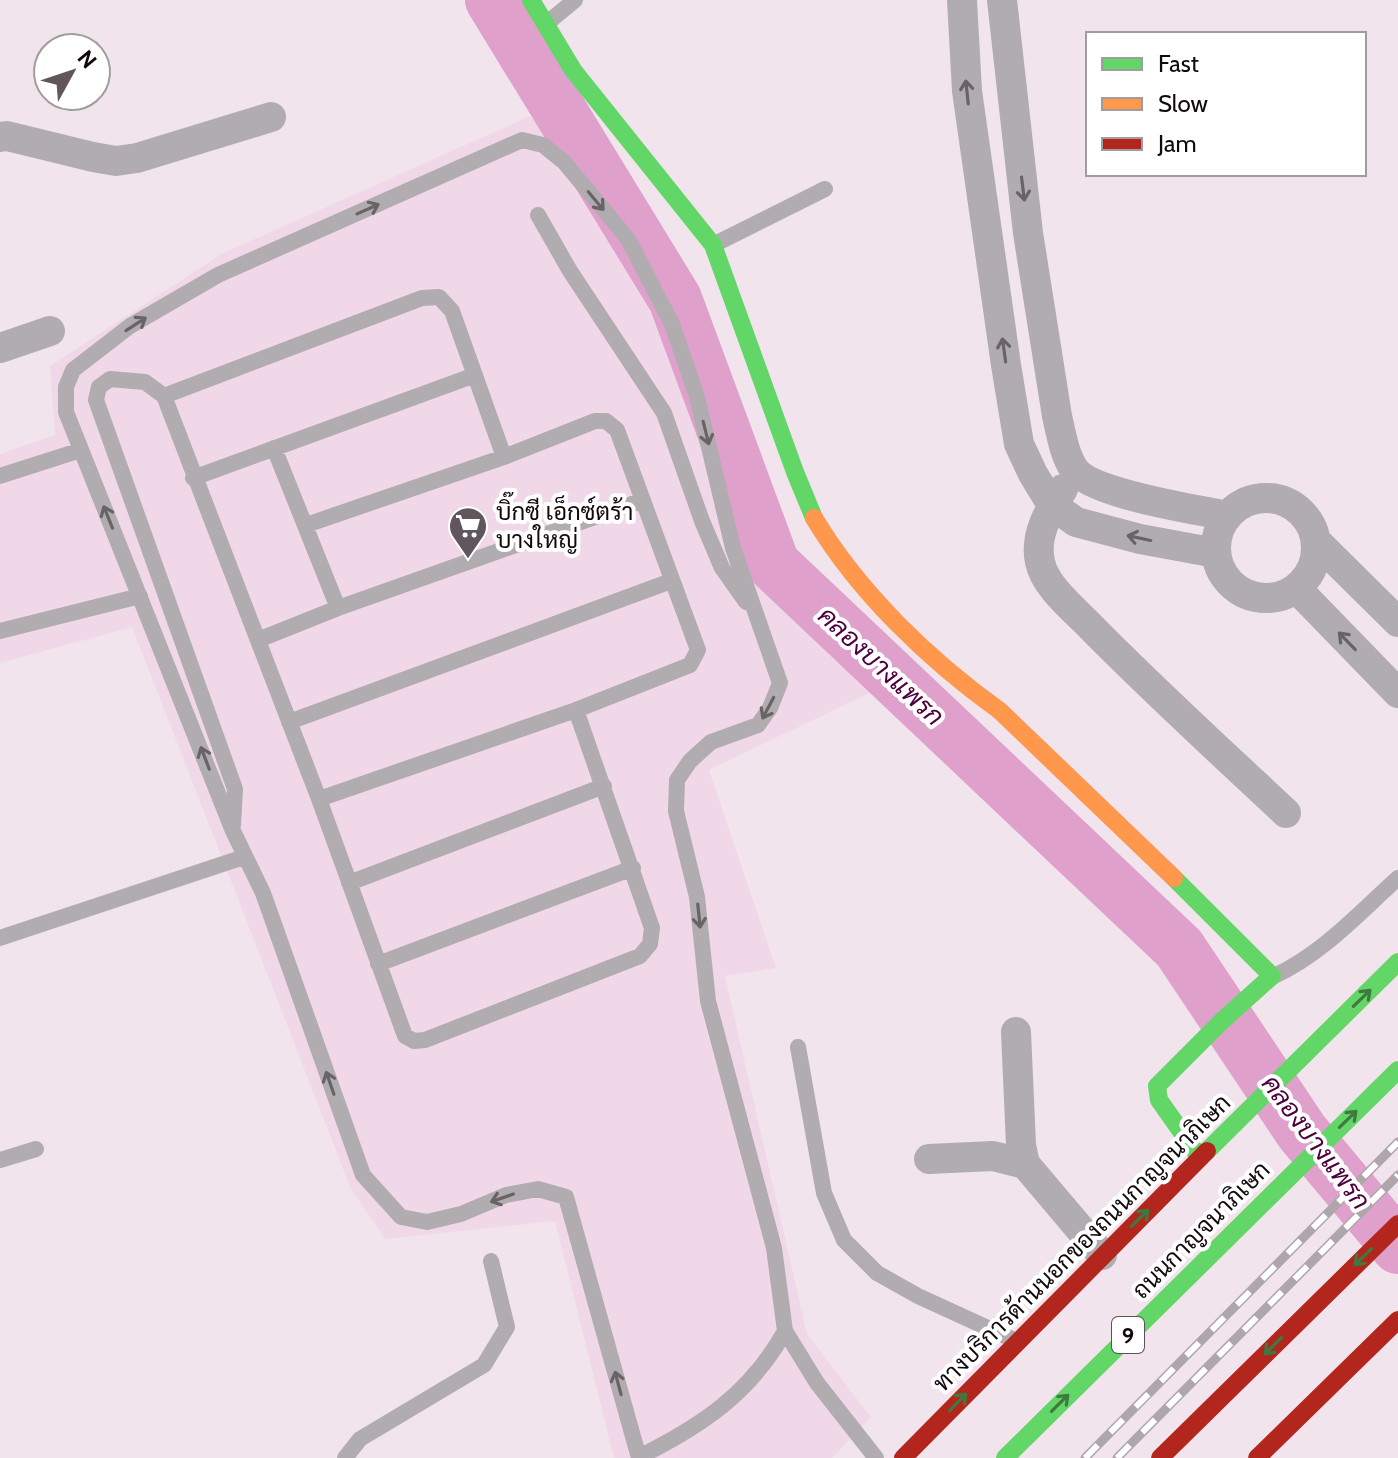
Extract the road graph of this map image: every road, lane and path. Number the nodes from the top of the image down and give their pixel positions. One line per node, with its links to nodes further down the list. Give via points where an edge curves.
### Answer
1 (531, 0): 5 (main road)
2 (575, 0): 5 (lane)
3 (962, 0): 22 (street, one-way to 3, via 1019,444 967,91)
4 (1002, 0): 18 (street, one-way to 18, via 1030,248 1057,416)
5 (546, 24): 10 (main road, via 597,103)
6 (271, 117): 7 (street, via 116,161)
7 (0, 137)
8 (825, 189): 10 (lane)
9 (538, 215): 31 (lane, via 664,413 722,568)
10 (713, 245): 49 (main road, via 810,510 834,551 889,614 1128,832)
11 (50, 331): 12 (street)
12 (0, 348)
13 (475, 375): 14 (lane, via 452,311 439,297 422,298); 15 (lane); 17 (lane)
14 (164, 396): 20 (lane); 41 (lane, via 145,382 110,379 99,387 96,400 235,789)
15 (274, 448): 20 (lane); 24 (lane)
16 (81, 450): 19 (lane); 29 (lane, one-way to 16); 31 (lane, one-way to 31, via 66,412 66,387 73,370 130,326 218,275 522,140 543,145 564,162 628,239 672,324 697,397 733,548)
17 (504, 457): 21 (lane, via 606,421 617,430); 24 (lane)
18 (1075, 470): 22 (street); 23 (street, via 1120,494)
19 (0, 476)
20 (193, 478): 34 (lane)
21 (643, 500): 27 (lane); 30 (lane)
22 (1052, 505): 26 (street, one-way to 22, via 1076,522); 40 (street, via 1038,539 1040,564 1056,590)
23 (1227, 516): 25 (street, via 1260,497 1287,501 1307,518); 26 (street)
24 (306, 525): 30 (lane)
25 (1317, 542): 28 (street, via 1313,568); 32 (street)
26 (1216, 553): 28 (street, via 1226,578 1246,595 1273,598)
27 (671, 581): 36 (lane, via 698,650 696,658 690,665); 37 (lane)
28 (1297, 589): 35 (street, one-way to 28)
29 (140, 596): 33 (lane); 41 (lane, one-way to 29)
30 (338, 608): 34 (lane)
31 (758, 619): 62 (lane, one-way to 62, via 780,683 770,708 758,725 711,742 690,761 677,780 676,811 697,897 708,1001 774,1248)
32 (1398, 622)
33 (0, 631)
34 (258, 640): 37 (lane)
35 (1398, 693)
36 (576, 710): 38 (lane); 39 (lane)
37 (289, 722): 39 (lane)
38 (604, 786): 43 (lane); 45 (lane)
39 (319, 799): 45 (lane)
40 (1286, 813)
41 (233, 831): 42 (lane)
42 (244, 857): 46 (lane); 65 (lane, one-way to 42, via 566,1197 538,1189 427,1222 401,1217 363,1175 263,893)
43 (633, 868): 48 (lane); 48 (lane, via 652,928 650,944 640,956 425,1040 405,1036)
44 (1398, 878): 49 (lane, via 1316,952)
45 (349, 883): 48 (lane)
46 (0, 938)
47 (1398, 962): 54 (main road, ทางบริการด้านนอกของถนนกาญจนาภิเษก, one-way to 47)
48 (378, 964)
49 (1266, 982): 54 (main road, via 1157,1086 1159,1100)
50 (1016, 1032): 57 (street)
51 (798, 1047): 63 (lane, via 824,1193 844,1240 877,1273)
52 (1398, 1070): 68 (main road, ถนนกาญจนาภิเษก / 9, one-way to 52)
53 (36, 1149): 56 (lane)
54 (1200, 1158): 59 (main road, ทางบริการด้านนอกของถนนกาญจนาภิเษก, one-way to 54)
55 (929, 1159): 57 (street, via 993,1156)
56 (0, 1160)
57 (1025, 1164): 59 (street)
58 (1398, 1224): 69 (main road, one-way to 69)
59 (1102, 1255): 63 (main road, ทางบริการด้านนอกของถนนกาญจนาภิเษก)
60 (491, 1261): 64 (lane, via 507,1327 484,1365 360,1439)
61 (1398, 1320): 70 (main road)
62 (785, 1331): 65 (lane, via 770,1359 727,1404); 66 (lane, via 817,1383)
63 (1018, 1341): 67 (main road, ทางบริการด้านนอกของถนนกาญจนาภิเษก, one-way to 63)
64 (345, 1458)
65 (639, 1458)
66 (876, 1458)
67 (903, 1458)
68 (1005, 1458)
69 (1160, 1458)
70 (1257, 1458)

